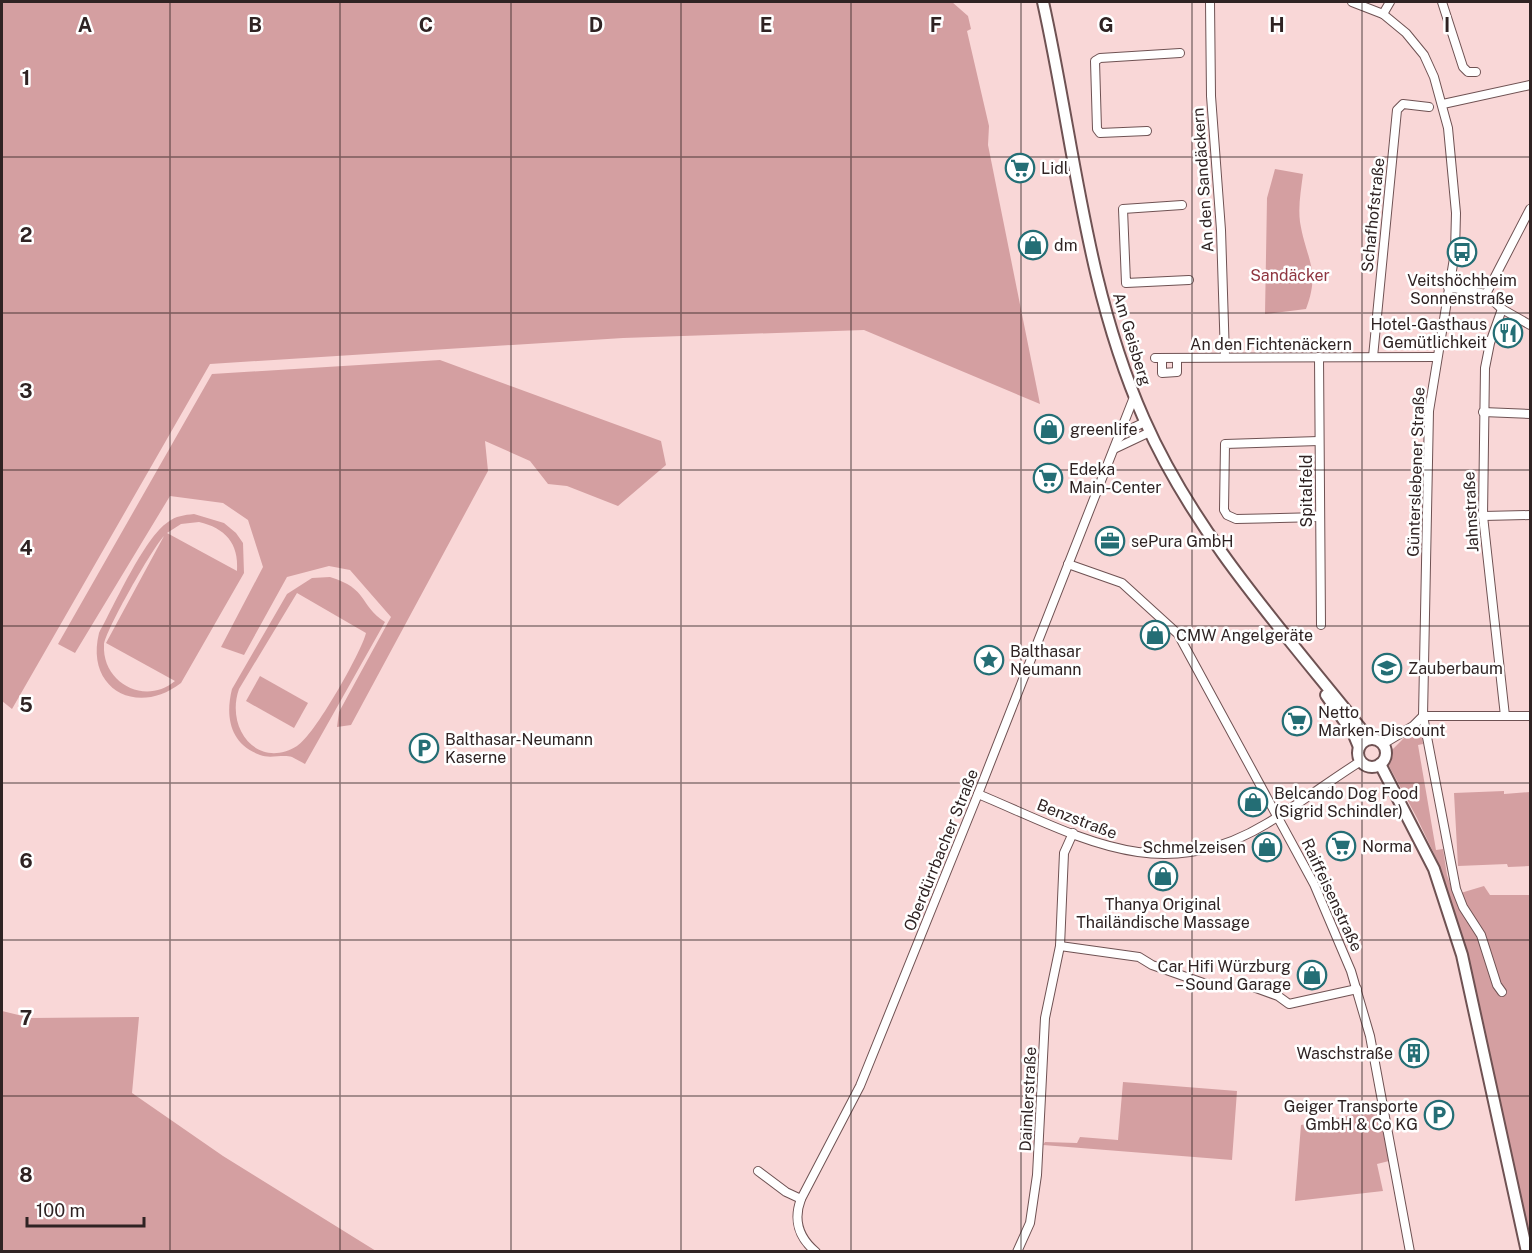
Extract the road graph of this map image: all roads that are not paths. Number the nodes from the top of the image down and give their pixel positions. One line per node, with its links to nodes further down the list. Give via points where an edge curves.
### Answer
1 (1042, 2): 25 (street, Am Geisberg, via 1082,215 1105,307)
2 (1210, 2): 20 (street, An den Sandäckern)
3 (1352, 2): 6 (street, Günterslebener Straße)
4 (1389, 2): 6 (street)
5 (1442, 2): 8 (street, via 1463,67)
6 (1383, 14): 10 (street, Günterslebener Straße, via 1424,55)
7 (1180, 53): 12 (street, via 1095,61 1097,129 1100,133)
8 (1476, 72)
9 (1530, 85): 10 (street)
10 (1443, 104): 16 (street, Günterslebener Straße, via 1456,213 1455,252)
11 (1429, 106): 22 (street, Schafhofstraße, via 1403,104 1397,110)
12 (1147, 131)
13 (1182, 205): 15 (street, via 1123,209 1126,282)
14 (1530, 209): 17 (street)
15 (1189, 280)
16 (1448, 287): 17 (street); 23 (street, Günterslebener Straße)
17 (1486, 294): 18 (street)
18 (1502, 309): 19 (street); 26 (street, Jahnstraße, via 1490,343)
19 (1530, 325)
20 (1225, 357): 21 (street, An den Fichtenäckern); 24 (street, An den Fichtenäckern)
21 (1319, 357): 22 (street, An den Fichtenäckern); 30 (street, Spitalfeld)
22 (1373, 357): 23 (street, An den Fichtenäckern)
23 (1436, 357): 38 (street, Günterslebener Straße, via 1429,411)
24 (1177, 358): 24 (street, An den Fichtenäckern, via 1158,358 1162,373 1177,372)
25 (1134, 397): 28 (street, Am Geisberg); 29 (street, Oberdürrbacher Straße)
26 (1482, 412): 27 (street); 33 (street, Jahnstraße)
27 (1530, 414)
28 (1147, 427): 29 (street, via 1126,431); 31 (street); 37 (street, Am Geisberg, via 1230,562)
29 (1118, 439): 31 (street, Oberdürrbacher Straße)
30 (1320, 441): 34 (street, Spitalfeld); 34 (street, via 1225,444 1224,510 1236,519)
31 (1114, 449): 35 (street, Oberdürrbacher Straße)
32 (1530, 515): 33 (street)
33 (1482, 516): 39 (street, Jahnstraße)
34 (1320, 517): 36 (street, Spitalfeld)
35 (1068, 564): 45 (street, Oberdürrbacher Straße); 46 (street, Raiffeisenstraße, via 1122,583 1178,634)
36 (1320, 625)
37 (1292, 645): 41 (street, Am Geisberg, via 1362,730); 42 (street, Am Geisberg)
38 (1423, 716): 39 (street); 41 (street, via 1413,726); 52 (street, Günterslebener Straße, via 1456,889 1462,907 1481,935)
39 (1504, 716): 40 (street)
40 (1530, 716)
41 (1378, 742): 42 (street, via 1364,742); 44 (street, via 1386,754)
42 (1359, 747): 43 (street)
43 (1360, 761): 44 (street, via 1371,767); 46 (street, Benzstraße)
44 (1380, 764): 58 (street, via 1419,836 1462,955)
45 (978, 794): 47 (street, Benzstraße); 54 (street, Oberdürrbacher Straße, via 860,1086)
46 (1279, 814): 47 (street, Benzstraße, via 1216,847 1171,855 1123,851); 51 (street, Raiffeisenstraße, via 1335,929)
47 (1072, 833): 48 (street, Daimlerstraße, via 1064,853)
48 (1060, 946): 50 (street, via 1139,957); 56 (street, Daimlerstraße, via 1045,1018 1030,1223)
49 (1245, 984): 51 (street, via 1289,1004)
50 (1212, 986)
51 (1357, 989): 57 (street, Raiffeisenstraße, via 1370,1036)
52 (1502, 992)
53 (758, 1171): 54 (street)
54 (801, 1199): 55 (street, Oberdürrbacher Straße, via 796,1218 801,1234)
55 (816, 1251)
56 (1017, 1251)
57 (1410, 1251)
58 (1527, 1251)

